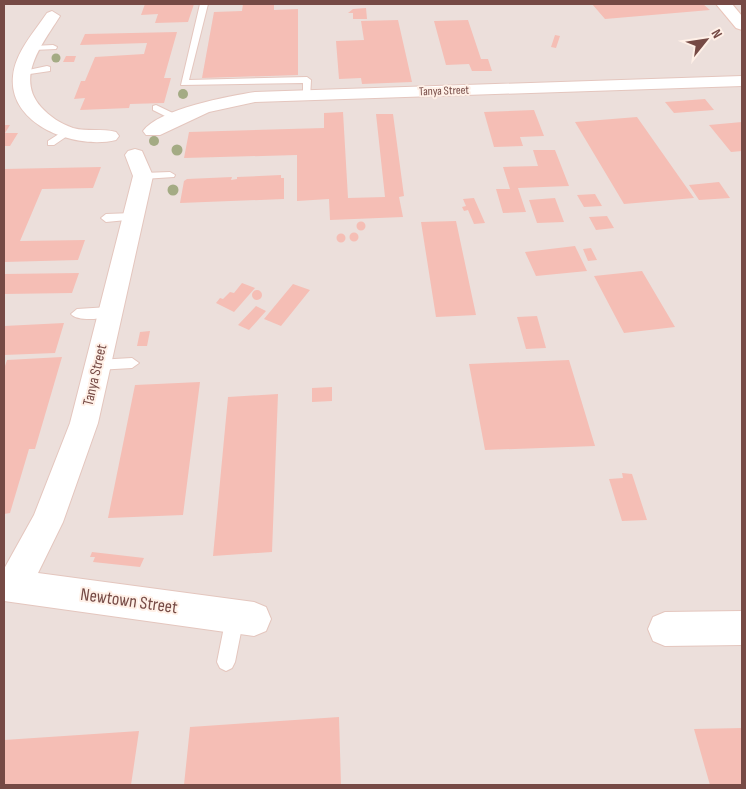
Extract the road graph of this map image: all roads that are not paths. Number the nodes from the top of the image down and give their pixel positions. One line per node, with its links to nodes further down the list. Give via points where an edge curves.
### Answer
1 (204, 4): 10 (lane, via 184,83 307,80)
2 (724, 4): 4 (street)
3 (52, 16): 6 (street)
4 (742, 25)
5 (53, 47): 6 (lane)
6 (33, 48): 8 (street)
7 (47, 69): 8 (lane)
8 (23, 72): 14 (street, via 21,85 29,107 46,122)
9 (742, 81): 10 (street, Tanya Street)
10 (307, 96): 12 (street, Tanya Street, via 255,97 214,103)
11 (156, 108): 12 (lane)
12 (176, 118): 13 (street, Tanya Street)
13 (153, 131): 16 (street); 16 (street, via 157,134 156,144 144,153)
14 (68, 132): 15 (lane); 16 (street)
15 (51, 143)
16 (124, 148): 17 (lane); 18 (street, Tanya Street)
17 (170, 175)
18 (133, 217): 19 (lane); 20 (street, Tanya Street)
19 (106, 218)
20 (109, 312): 21 (lane); 23 (street, Tanya Street)
21 (77, 314)
22 (132, 364): 23 (lane)
23 (97, 365): 24 (street, Tanya Street, via 80,432 47,522)
24 (9, 585): 25 (street, Newtown Street)
25 (245, 618): 28 (lane)
26 (742, 628): 27 (street)
27 (665, 629)
28 (226, 662)

